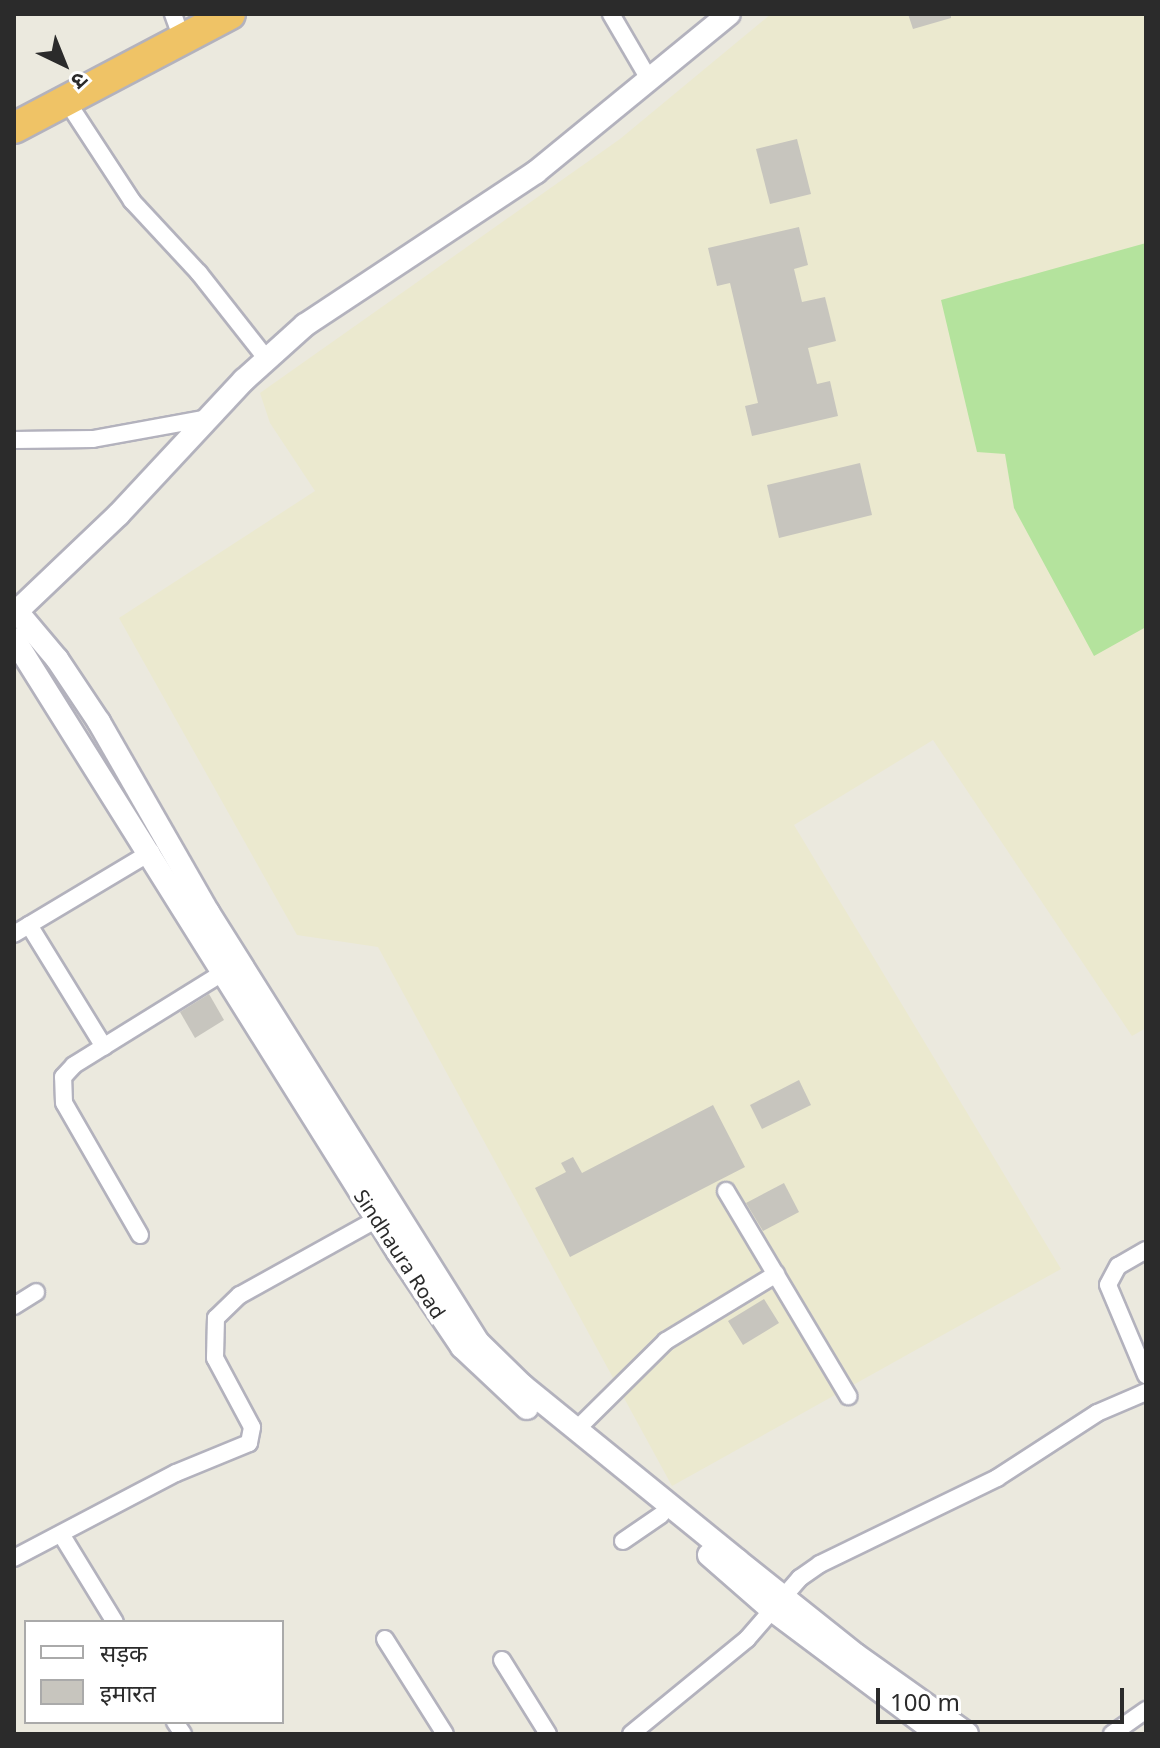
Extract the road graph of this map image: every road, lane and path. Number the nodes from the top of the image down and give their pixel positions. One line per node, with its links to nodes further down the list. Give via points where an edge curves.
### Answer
1 (230, 14): 6 (highway)
2 (611, 14): 5 (street)
3 (729, 14): 5 (street)
4 (183, 18): 7 (highway)
5 (649, 79): 9 (street, via 536,172 339,302)
6 (66, 100): 8 (highway); 9 (street, via 132,201)
7 (14, 109)
8 (14, 128)
9 (266, 358): 10 (street)
10 (211, 418): 11 (street, via 93,439); 12 (street)
11 (14, 440)
12 (16, 611): 28 (street, via 99,722 216,925 478,1342)
13 (14, 639): 14 (street, Sindhaura Road)
14 (151, 852): 15 (street); 16 (street, Sindhaura Road)
15 (21, 930): 17 (street)
16 (224, 972): 17 (street); 19 (street, Sindhaura Road)
17 (104, 1047): 20 (street, via 74,1065 60,1090)
18 (726, 1191): 22 (street)
19 (377, 1219): 29 (street, Sindhaura Road, via 462,1347 494,1381); 30 (street, via 240,1295 216,1318 215,1358 252,1427 249,1443 176,1473)
20 (140, 1235)
21 (1146, 1250): 25 (street, via 1118,1266 1108,1285)
22 (776, 1274): 27 (street); 28 (street, via 648,1355)
23 (36, 1292): 24 (street)
24 (14, 1306)
25 (1146, 1375)
26 (1146, 1392): 33 (street, via 1097,1413 997,1478 820,1564)
27 (848, 1396)
28 (577, 1429): 33 (street)
29 (661, 1515): 31 (street); 33 (street, Sindhaura Road)
30 (61, 1534): 32 (street); 34 (street)
31 (623, 1541)
32 (14, 1558)
33 (778, 1603): 40 (street, via 747,1639); 41 (street, Sindhaura Road); 42 (street)
34 (114, 1620)
35 (385, 1639): 38 (street)
36 (502, 1660): 39 (street)
37 (1146, 1710): 43 (street)
38 (445, 1734)
39 (548, 1734)
40 (631, 1734)
41 (938, 1734)
42 (967, 1734)
43 (1112, 1734)

